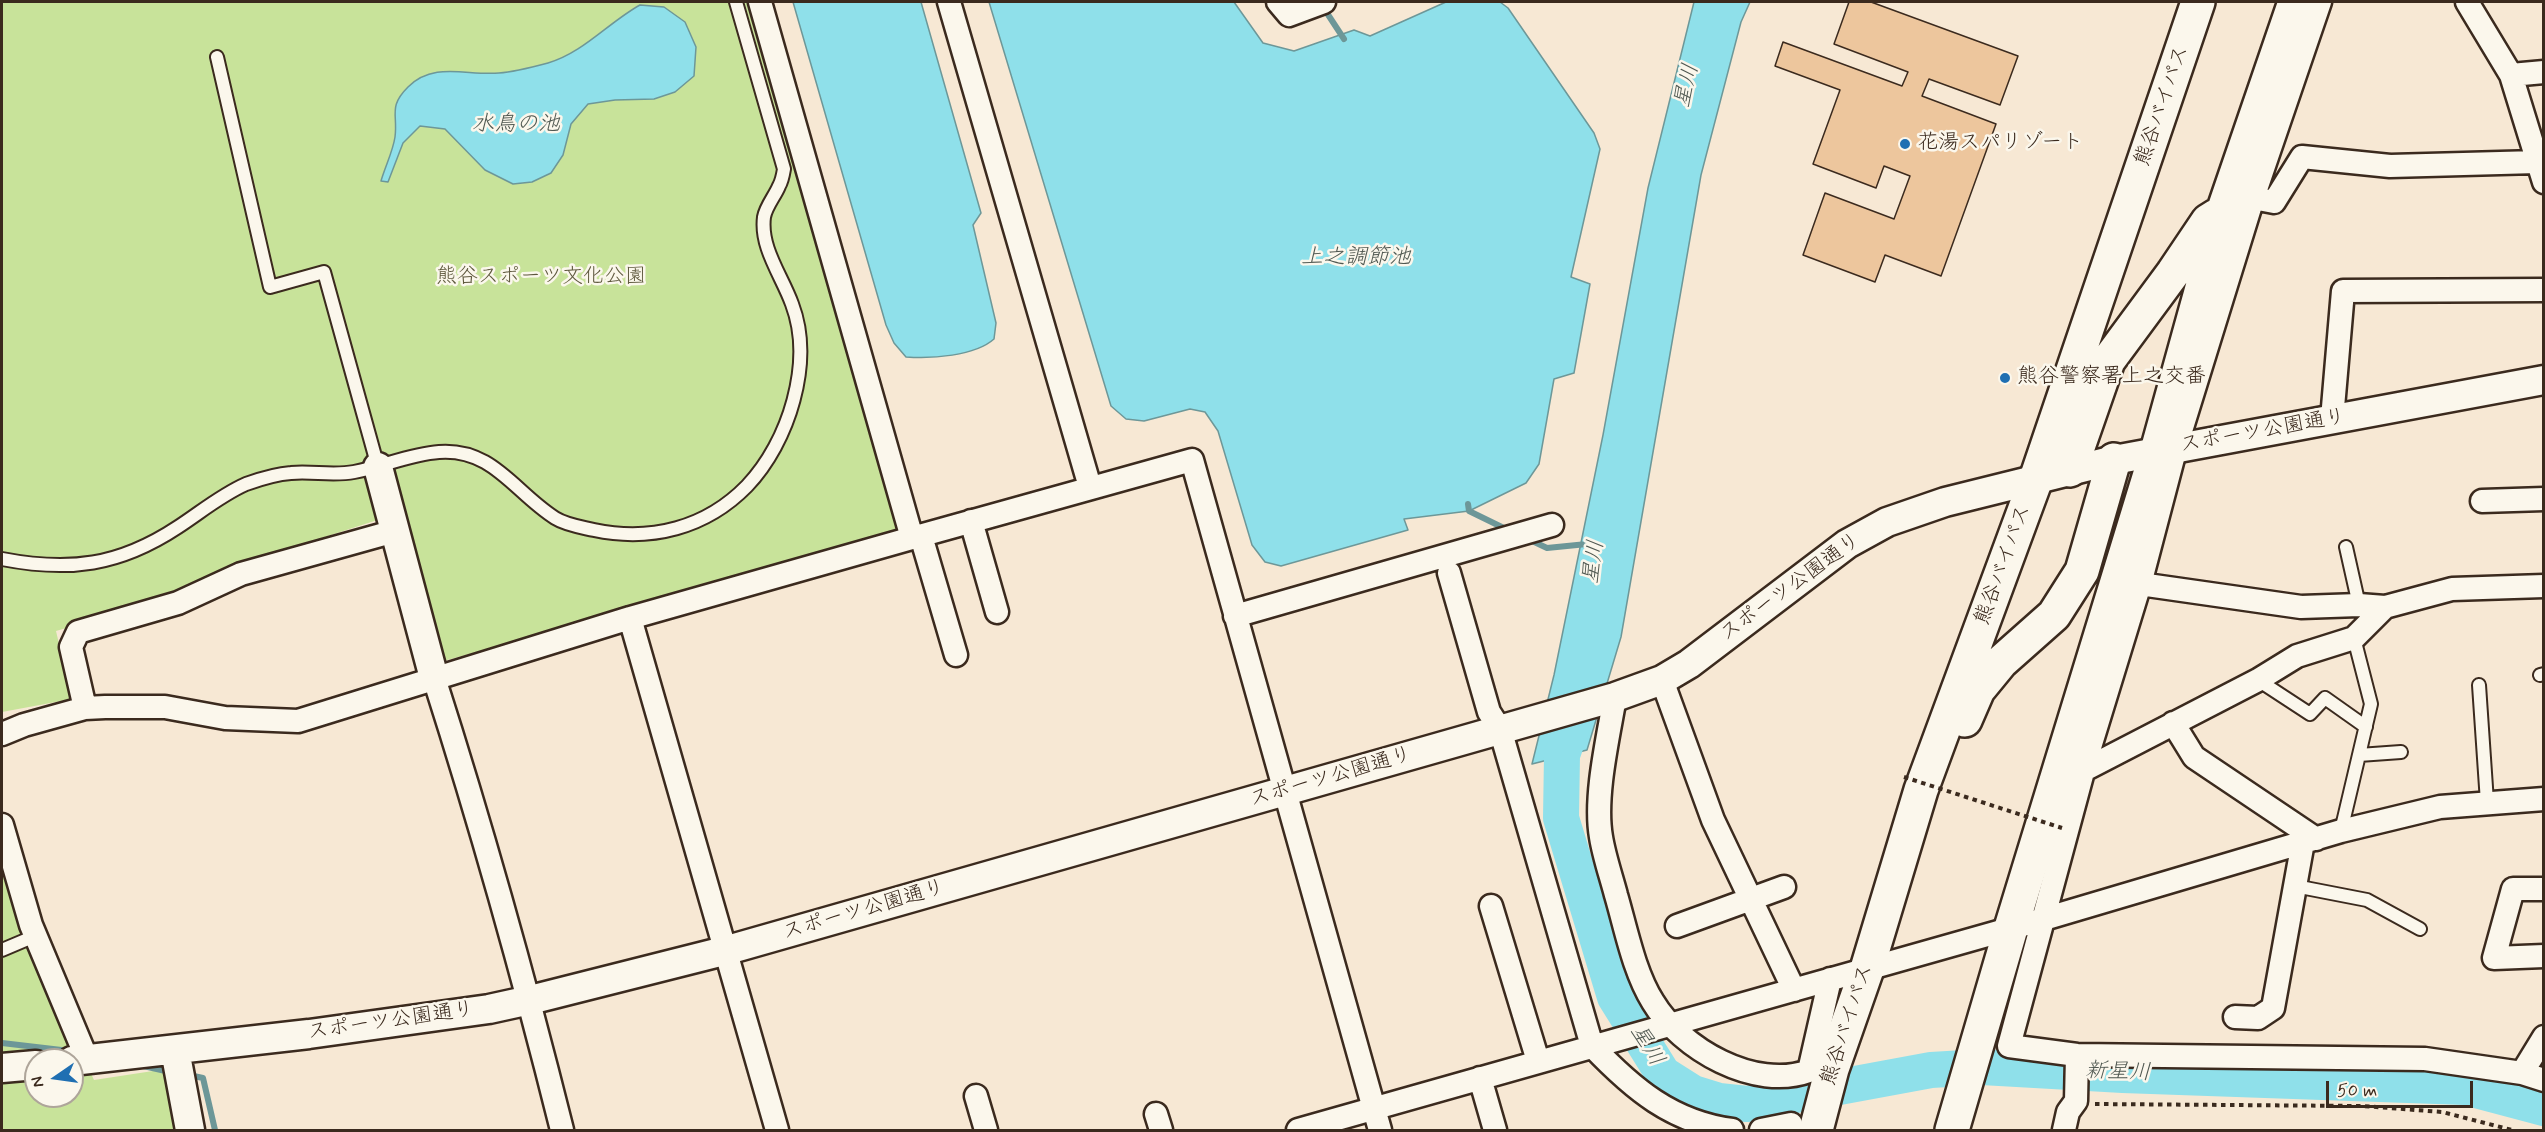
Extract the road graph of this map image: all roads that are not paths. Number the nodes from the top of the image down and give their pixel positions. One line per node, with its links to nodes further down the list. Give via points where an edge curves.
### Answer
1 (736, 2): 21 (lane, via 784,170 764,216 767,251 800,330 801,368 794,397 767,462 721,509 696,523 665,532 633,535 559,521 533,503 493,465 473,456 438,452)
2 (760, 2): 30 (street)
3 (949, 2): 24 (street)
4 (1278, 2): 5 (street, via 1289,15)
5 (1324, 2)
6 (2198, 2): 23 (highway, 熊谷バイパス)
7 (2295, 2): 15 (highway)
8 (2320, 2): 14 (street)
9 (2467, 2): 12 (street)
10 (218, 57): 21 (lane, via 270,287 324,272)
11 (2544, 72): 12 (street)
12 (2511, 75): 13 (street)
13 (2540, 172): 14 (street, via 2390,166 2302,157 2274,202)
14 (2253, 198): 19 (street)
15 (2223, 212): 19 (highway); 22 (highway, via 2208,221 2108,361)
16 (2544, 290): 18 (street, via 2343,291)
17 (2544, 380): 18 (street, スポーツ公園通り)
18 (2332, 420): 19 (street, スポーツ公園通り)
19 (2166, 449): 20 (street, スポーツ公園通り); 34 (street); 70 (highway)
20 (2114, 460): 22 (street, スポーツ公園通り); 59 (highway, via 2082,571 2054,615 2001,662 1978,690 1935,797)
21 (378, 467): 29 (street); 32 (lane, via 351,473 292,472 249,483 215,500 174,530 105,561 48,566)
22 (2070, 470): 23 (street, スポーツ公園通り)
23 (2036, 479): 44 (street, スポーツ公園通り, via 1945,502 1887,522 1847,544 1689,664); 59 (highway, 熊谷バイパス)
24 (1090, 487): 27 (street); 39 (street, via 1192,460)
25 (2544, 499): 26 (street)
26 (2482, 501)
27 (971, 521): 30 (street); 38 (street)
28 (1552, 525): 39 (street)
29 (395, 531): 43 (street); 48 (street, via 241,574 178,603 78,632 71,647)
30 (916, 537): 40 (street); 42 (street)
31 (2346, 547): 36 (lane)
32 (2, 559)
33 (1449, 573): 50 (street, via 1489,712)
34 (2140, 584): 36 (street, via 2301,607); 55 (street)
35 (2544, 586): 37 (street, via 2452,589)
36 (2359, 605): 37 (street)
37 (2385, 607): 41 (street)
38 (997, 612)
39 (1236, 616): 56 (street)
40 (630, 618): 43 (street); 74 (street)
41 (2354, 638): 45 (street, via 2297,656); 51 (lane, via 2371,704)
42 (956, 655)
43 (434, 678): 48 (street, via 298,721 225,718 165,707); 79 (street)
44 (1662, 680): 47 (street, スポーツ公園通り); 66 (street, via 1713,820)
45 (2258, 680): 49 (street); 51 (lane, via 2310,714 2325,698)
46 (2479, 685): 58 (lane)
47 (1615, 697): 50 (street, スポーツ公園通り); 81 (street, via 1599,806 1601,837 1633,956 1653,1003)
48 (85, 708): 52 (street)
49 (2173, 723): 55 (street); 62 (street, via 2194,757)
50 (1507, 727): 56 (street, スポーツ公園通り); 83 (street)
51 (2366, 727): 54 (lane)
52 (2, 734)
53 (2401, 752): 54 (lane)
54 (2359, 755): 61 (lane)
55 (2084, 770): 68 (street)
56 (1286, 791): 74 (street, スポーツ公園通り); 94 (street)
57 (2544, 799): 58 (street)
58 (2487, 802): 61 (street, via 2440,807)
59 (1915, 811): 76 (highway, 熊谷バイパス)
60 (2, 825): 72 (street)
61 (2341, 831): 62 (street)
62 (2309, 841): 63 (street); 68 (street)
63 (2295, 886): 71 (lane, via 2367,900); 80 (street, via 2273,1008 2258,1018)
64 (1784, 887): 66 (street)
65 (2544, 889): 75 (street, via 2513,889 2494,958)
66 (1751, 899): 69 (street); 78 (street)
67 (1491, 906): 88 (street)
68 (2044, 919): 70 (street); 86 (street, via 2009,1046)
69 (1677, 926)
70 (2011, 928): 76 (street); 95 (highway)
71 (2420, 929)
72 (35, 936): 73 (lane); 84 (street)
73 (2, 951)
74 (724, 951): 79 (street, スポーツ公園通り); 100 (street)
75 (2544, 956)
76 (1867, 969): 77 (street); 96 (highway, 熊谷バイパス)
77 (1830, 979): 78 (street); 81 (street, via 1809,1071 1792,1077 1753,1074 1718,1061)
78 (1794, 990): 81 (street)
79 (530, 1000): 85 (street, スポーツ公園通り, via 439,1016); 99 (street)
80 (2235, 1017)
81 (1673, 1025): 83 (street)
82 (2544, 1037): 91 (street)
83 (1592, 1046): 88 (street); 104 (street, via 1625,1080 1680,1116 1706,1127)
84 (75, 1048)
85 (175, 1050): 87 (street, スポーツ公園通り); 98 (street)
86 (2076, 1055): 91 (street, via 2425,1059); 106 (street, via 2083,1102 2068,1112)
87 (84, 1059)
88 (1538, 1061): 92 (street)
89 (24, 1066): 90 (street)
90 (2, 1068)
91 (2533, 1076)
92 (1480, 1078): 94 (street); 103 (street)
93 (976, 1096): 101 (street)
94 (1373, 1109): 97 (street); 102 (street)
95 (1956, 1117)
96 (1808, 1126): 105 (street)
97 (1306, 1129)
98 (190, 1131)
99 (562, 1131)
100 (777, 1131)
101 (986, 1131)
102 (1380, 1131)
103 (1495, 1131)
104 (1732, 1131)
105 (1761, 1131)
106 (2064, 1131)

